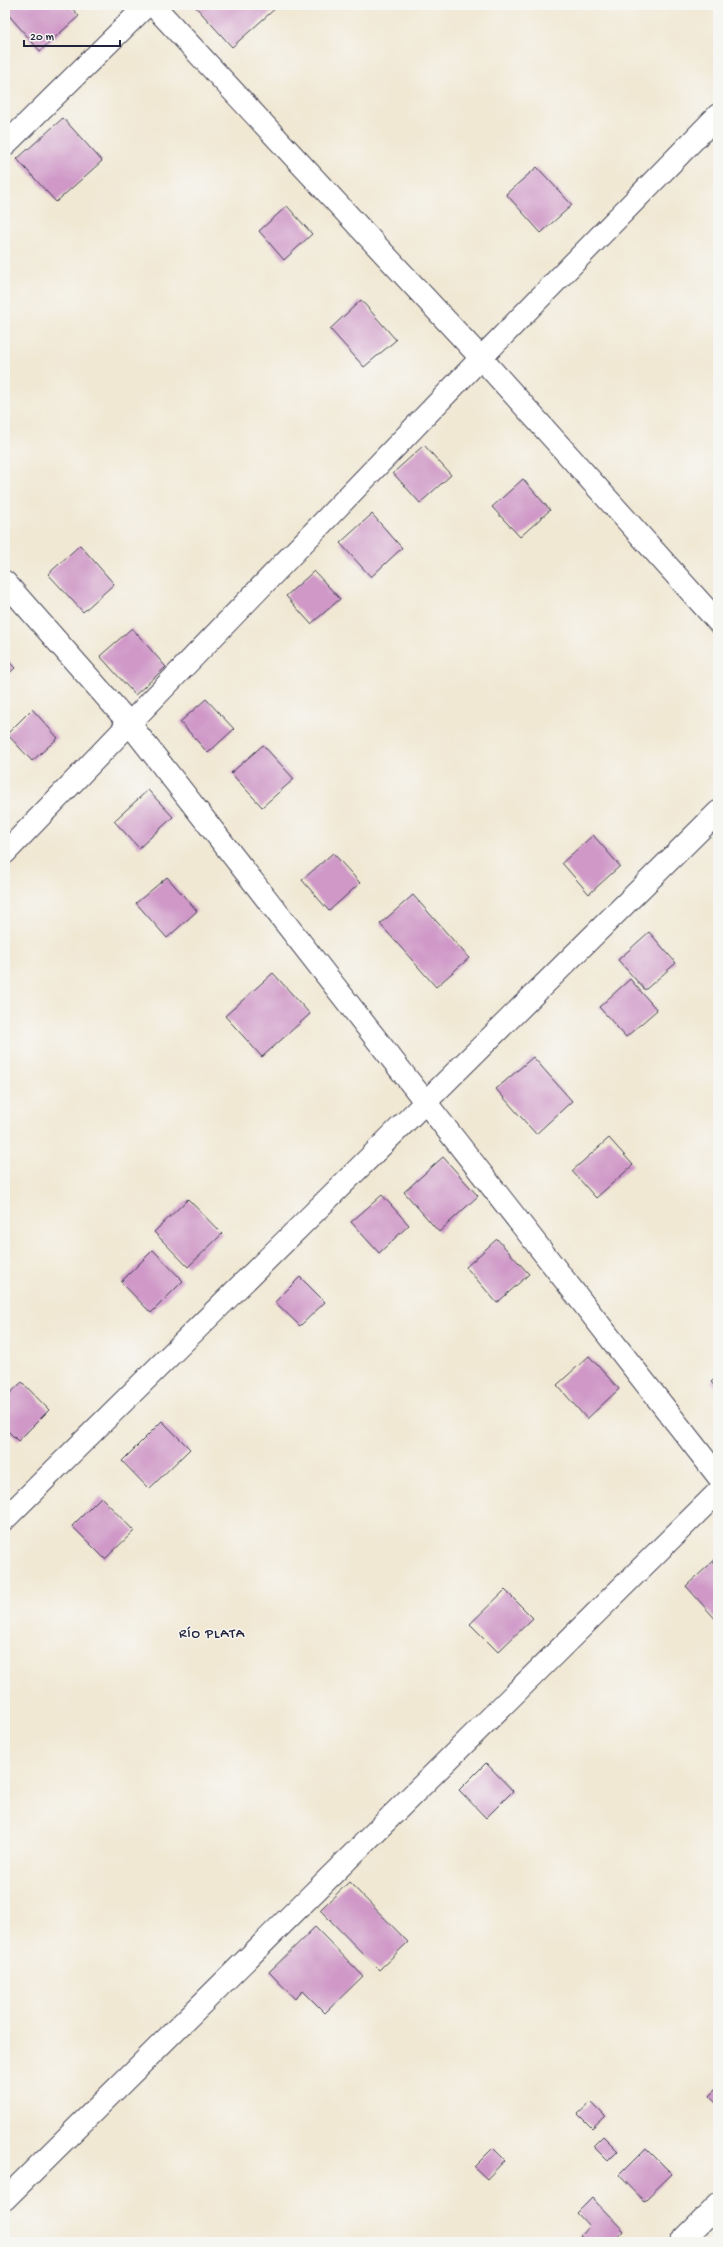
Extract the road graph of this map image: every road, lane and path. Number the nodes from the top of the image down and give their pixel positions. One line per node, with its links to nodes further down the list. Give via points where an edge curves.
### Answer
1 (147, 5): 4 (street)
2 (153, 5): 5 (street)
3 (718, 116): 5 (street)
4 (5, 146)
5 (481, 358): 7 (street); 8 (street)
6 (5, 582): 8 (street)
7 (718, 622)
8 (129, 723): 10 (street); 11 (street)
9 (718, 812): 11 (street)
10 (5, 853)
11 (425, 1102): 12 (street); 14 (street)
12 (718, 1476)
13 (718, 1492): 15 (street)
14 (5, 1519)
15 (5, 2199)
16 (718, 2205): 17 (street)
17 (681, 2242)

